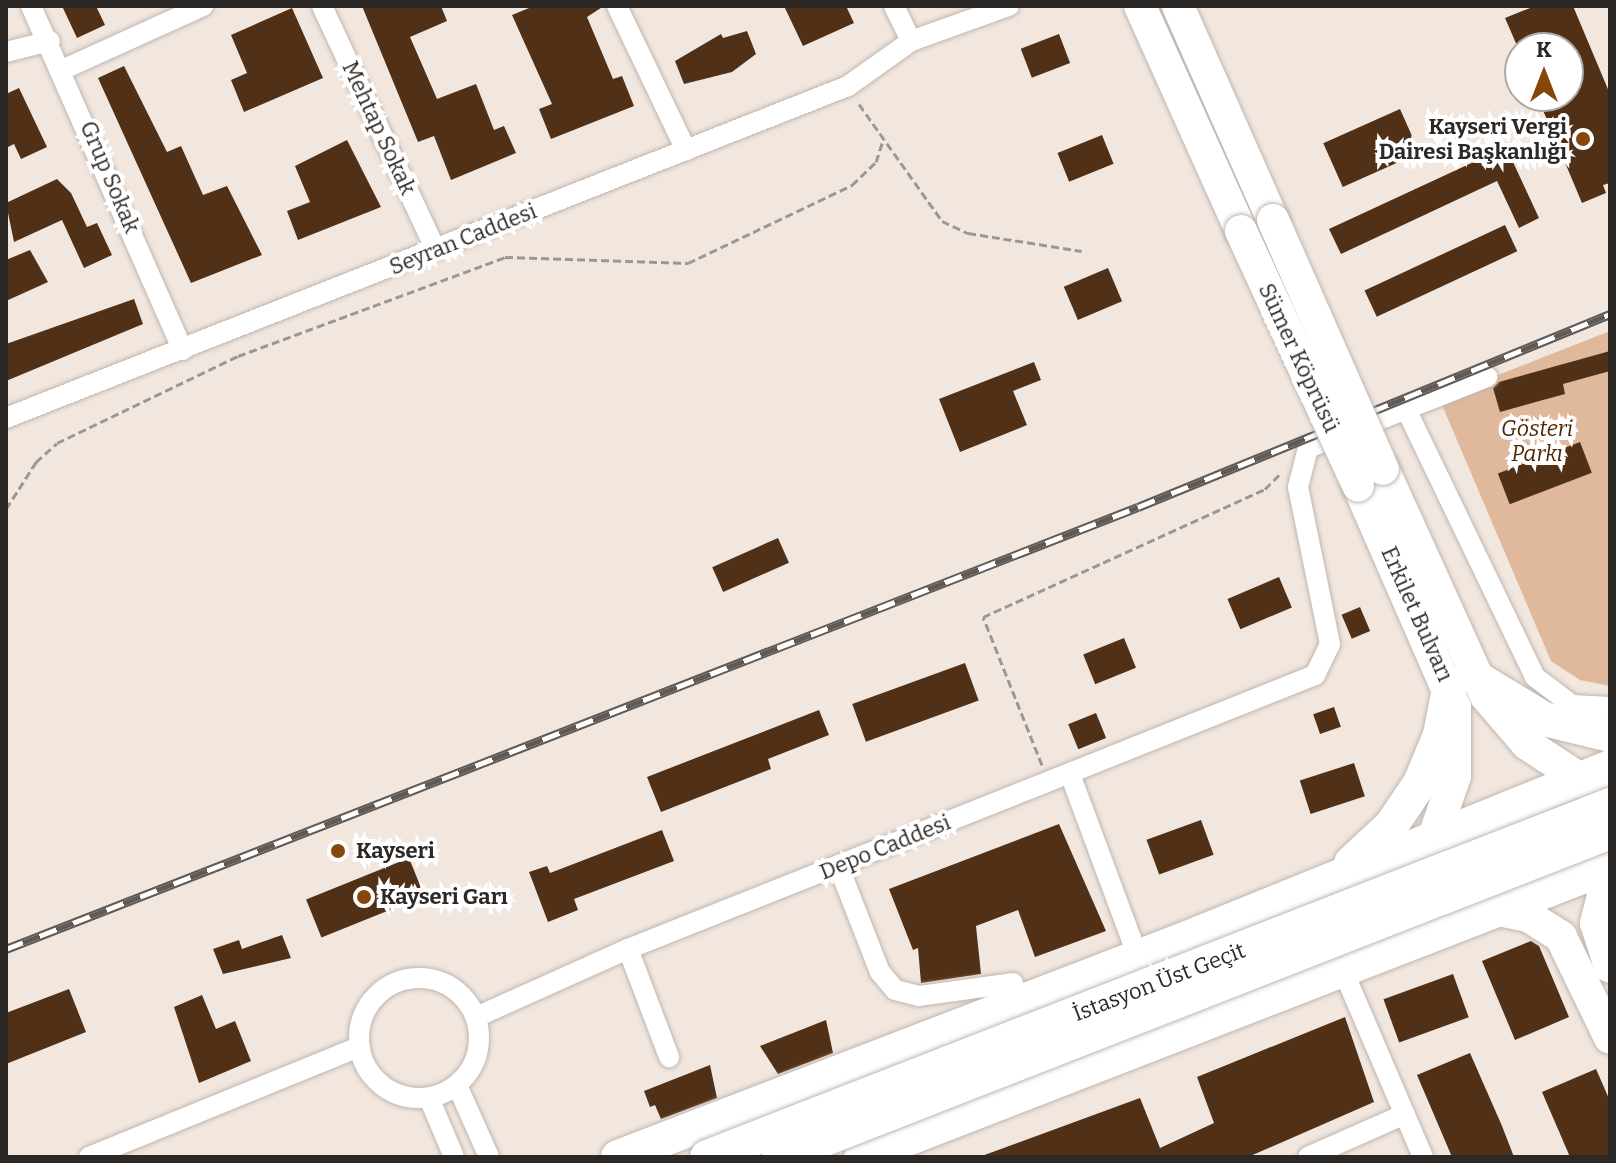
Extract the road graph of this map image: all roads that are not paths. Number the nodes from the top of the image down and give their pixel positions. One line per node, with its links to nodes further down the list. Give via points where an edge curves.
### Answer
1 (31, 6): 9 (street, Grup Sokak)
2 (203, 6): 12 (street)
3 (322, 6): 14 (street, Mehtap Sokak)
4 (617, 6): 13 (street)
5 (894, 6): 10 (street)
6 (1009, 6): 10 (street, Seyran Caddesi)
7 (1140, 6): 19 (main road, Sümer Köprüsü, bridge, via 1241,231)
8 (1187, 15): 19 (main road, Sümer Köprüsü, bridge, via 1273,220)
9 (50, 41): 11 (street); 12 (street, Grup Sokak)
10 (911, 41): 13 (street, Seyran Caddesi, via 848,86)
11 (6, 52)
12 (64, 69): 15 (street, Grup Sokak)
13 (686, 150): 14 (street, Seyran Caddesi)
14 (436, 250): 15 (street, Seyran Caddesi)
15 (183, 350): 18 (street, Seyran Caddesi)
16 (1487, 377): 17 (street)
17 (1406, 409): 21 (street, via 1535,677 1572,705); 24 (street, Depo Caddesi, via 1308,448 1298,487 1330,644 1321,669 1297,684)
18 (6, 418)
19 (1371, 477): 20 (main road, Erkilet Bulvarı)
20 (1462, 680): 22 (highway, via 1544,719); 25 (main road, Erkilet Bulvarı, via 1519,737); 28 (main road, Erkilet Bulvarı, via 1457,754); 31 (highway, via 1432,759 1407,806 1353,862)
21 (1610, 707)
22 (1610, 735)
23 (1610, 767): 25 (highway)
24 (1070, 774): 29 (street, Depo Caddesi); 34 (street)
25 (1577, 779): 26 (main road, Erkilet Bulvarı); 28 (highway)
26 (1610, 805): 49 (highway, İstasyon Üst Geçit, bridge)
27 (1610, 832): 50 (highway, İstasyon Üst Geçit, bridge)
28 (1433, 839): 31 (highway); 32 (main road, via 1442,872 1456,891)
29 (838, 865): 33 (street, Depo Caddesi); 37 (street, via 880,972 895,990 919,996)
30 (1610, 867): 32 (highway); 35 (main road, via 1596,923)
31 (1309, 890): 34 (highway)
32 (1499, 909): 36 (highway); 39 (main road, via 1542,923 1569,946)
33 (628, 949): 38 (street, Depo Caddesi); 41 (street)
34 (1138, 957): 45 (highway)
35 (1610, 967)
36 (1342, 968): 44 (street); 51 (highway)
37 (1013, 983)
38 (476, 1017): 40 (street, via 453,988 429,979 404,980 373,1000 361,1022); 42 (street, via 478,1054)
39 (1610, 1038)
40 (359, 1047): 43 (street, via 384,1087); 46 (street)
41 (669, 1057)
42 (457, 1085): 43 (street); 48 (street)
43 (429, 1098): 47 (street)
44 (1405, 1114): 52 (street); 53 (street)
45 (624, 1156)
46 (89, 1157)
47 (454, 1157)
48 (489, 1157)
49 (707, 1157)
50 (779, 1157)
51 (861, 1157)
52 (1308, 1157)
53 (1423, 1157)

